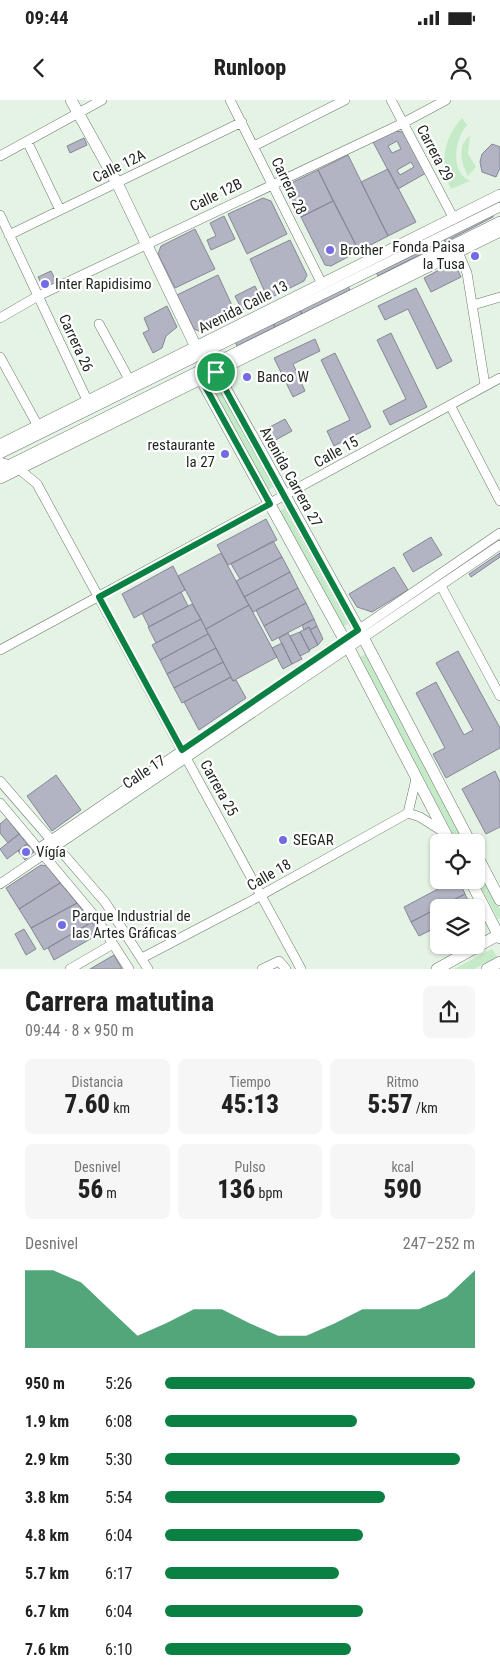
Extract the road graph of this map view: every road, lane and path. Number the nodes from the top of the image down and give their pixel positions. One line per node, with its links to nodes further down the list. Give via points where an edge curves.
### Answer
1 (70, 100): 7 (main road, Avenida Carrera 27)
2 (102, 100): 7 (street)
3 (230, 100): 8 (street, Carrera 28)
4 (345, 100): 11 (street)
5 (391, 100): 9 (street, Carrera 29)
6 (446, 100): 9 (street, Calle 12B)
7 (78, 113): 10 (street); 13 (main road, Avenida Carrera 27)
8 (242, 122): 11 (street, Carrera 28); 13 (street, Calle 12A)
9 (403, 122): 14 (street, Calle 12B); 19 (street, Carrera 29)
10 (27, 141): 12 (street); 17 (street)
11 (254, 146): 14 (street, Carrera 28)
12 (0, 156)
13 (116, 183): 17 (street, Calle 12A); 23 (main road, Avenida Carrera 27)
14 (273, 184): 23 (street, Calle 12B); 25 (street, Carrera 28)
15 (500, 195): 19 (main road, Avenida Calle 13)
16 (500, 207): 31 (street)
17 (60, 210): 22 (street, Calle 12A)
18 (0, 216): 22 (street, Carrera 26)
19 (454, 219): 25 (main road, Avenida Calle 13)
20 (500, 221): 33 (street)
21 (500, 231): 24 (main road)
22 (9, 235): 26 (street, Carrera 26)
23 (146, 244): 26 (street, Calle 12B); 31 (main road, Avenida Carrera 27)
24 (458, 252): 28 (street, via 467,273); 33 (main road)
25 (322, 284): 31 (main road, Avenida Calle 13)
26 (38, 296): 29 (street, Calle 12B); 38 (street, Carrera 26)
27 (500, 297): 28 (street)
28 (473, 305): 37 (street)
29 (0, 318)
30 (99, 324): 36 (street)
31 (199, 351): 33 (main road, Avenida Carrera 27); 36 (main road, Avenida Calle 13); 42 (street)
32 (0, 358): 40 (street)
33 (213, 368): 35 (main road); 43 (street); 45 (main road, Avenida Carrera 27)
34 (500, 378): 37 (street, Calle 15)
35 (201, 379): 43 (main road); 47 (main road, Avenida Carrera 27)
36 (130, 381): 38 (main road, Avenida Calle 13)
37 (485, 385): 39 (street, Calle 15)
38 (86, 398): 40 (main road, Avenida Calle 13)
39 (450, 405): 45 (street, Calle 15); 46 (street)
40 (38, 426): 41 (main road, Avenida Calle 13)
41 (0, 445)
42 (0, 454)
43 (7, 467): 44 (main road); 51 (street, Carrera 25, via 37,484)
44 (0, 478)
45 (284, 496): 47 (street, Calle 15); 52 (main road, Avenida Carrera 27)
46 (500, 501)
47 (270, 504): 51 (street, Calle 15); 53 (main road, Avenida Carrera 27)
48 (500, 533): 52 (street, Calle 17)
49 (500, 545): 50 (street, Calle 17)
50 (441, 586): 52 (street, Calle 17); 55 (street)
51 (99, 597): 54 (street, Calle 15); 57 (street, Carrera 25)
52 (361, 635): 53 (street, Calle 17); 65 (main road, Avenida Carrera 27)
53 (346, 644): 57 (street, Calle 17); 58 (street, Calle 17); 59 (main road, Avenida Carrera 27)
54 (0, 650)
55 (496, 678): 56 (street)
56 (500, 696)
57 (182, 750): 58 (street, Carrera 25); 66 (street, Calle 17)
58 (187, 759): 66 (street, Calle 17); 71 (street, Carrera 25)
59 (416, 779): 62 (street); 64 (main road, Avenida Carrera 27)
60 (0, 782): 66 (street)
61 (0, 803): 67 (street)
62 (408, 813): 63 (street, via 427,820); 71 (street, Calle 18)
63 (443, 834)
64 (446, 834)
65 (466, 834)
66 (54, 843): 67 (street, Calle 17); 75 (street, via 105,902)
67 (41, 852): 69 (street, Calle 17); 74 (street)
68 (485, 871): 72 (main road)
69 (0, 884)
70 (475, 889): 73 (main road)
71 (261, 894): 75 (street, Calle 18); 77 (street, Carrera 25)
72 (500, 900)
73 (500, 936): 83 (main road)
74 (113, 944): 78 (street); 79 (street)
75 (142, 958): 80 (street)
76 (500, 962): 84 (main road)
77 (300, 966): 82 (street)
78 (70, 969)
79 (129, 969)
80 (148, 969)
81 (262, 969): 82 (street, via 279,961)
82 (286, 969)
83 (437, 969)
84 (488, 969)

